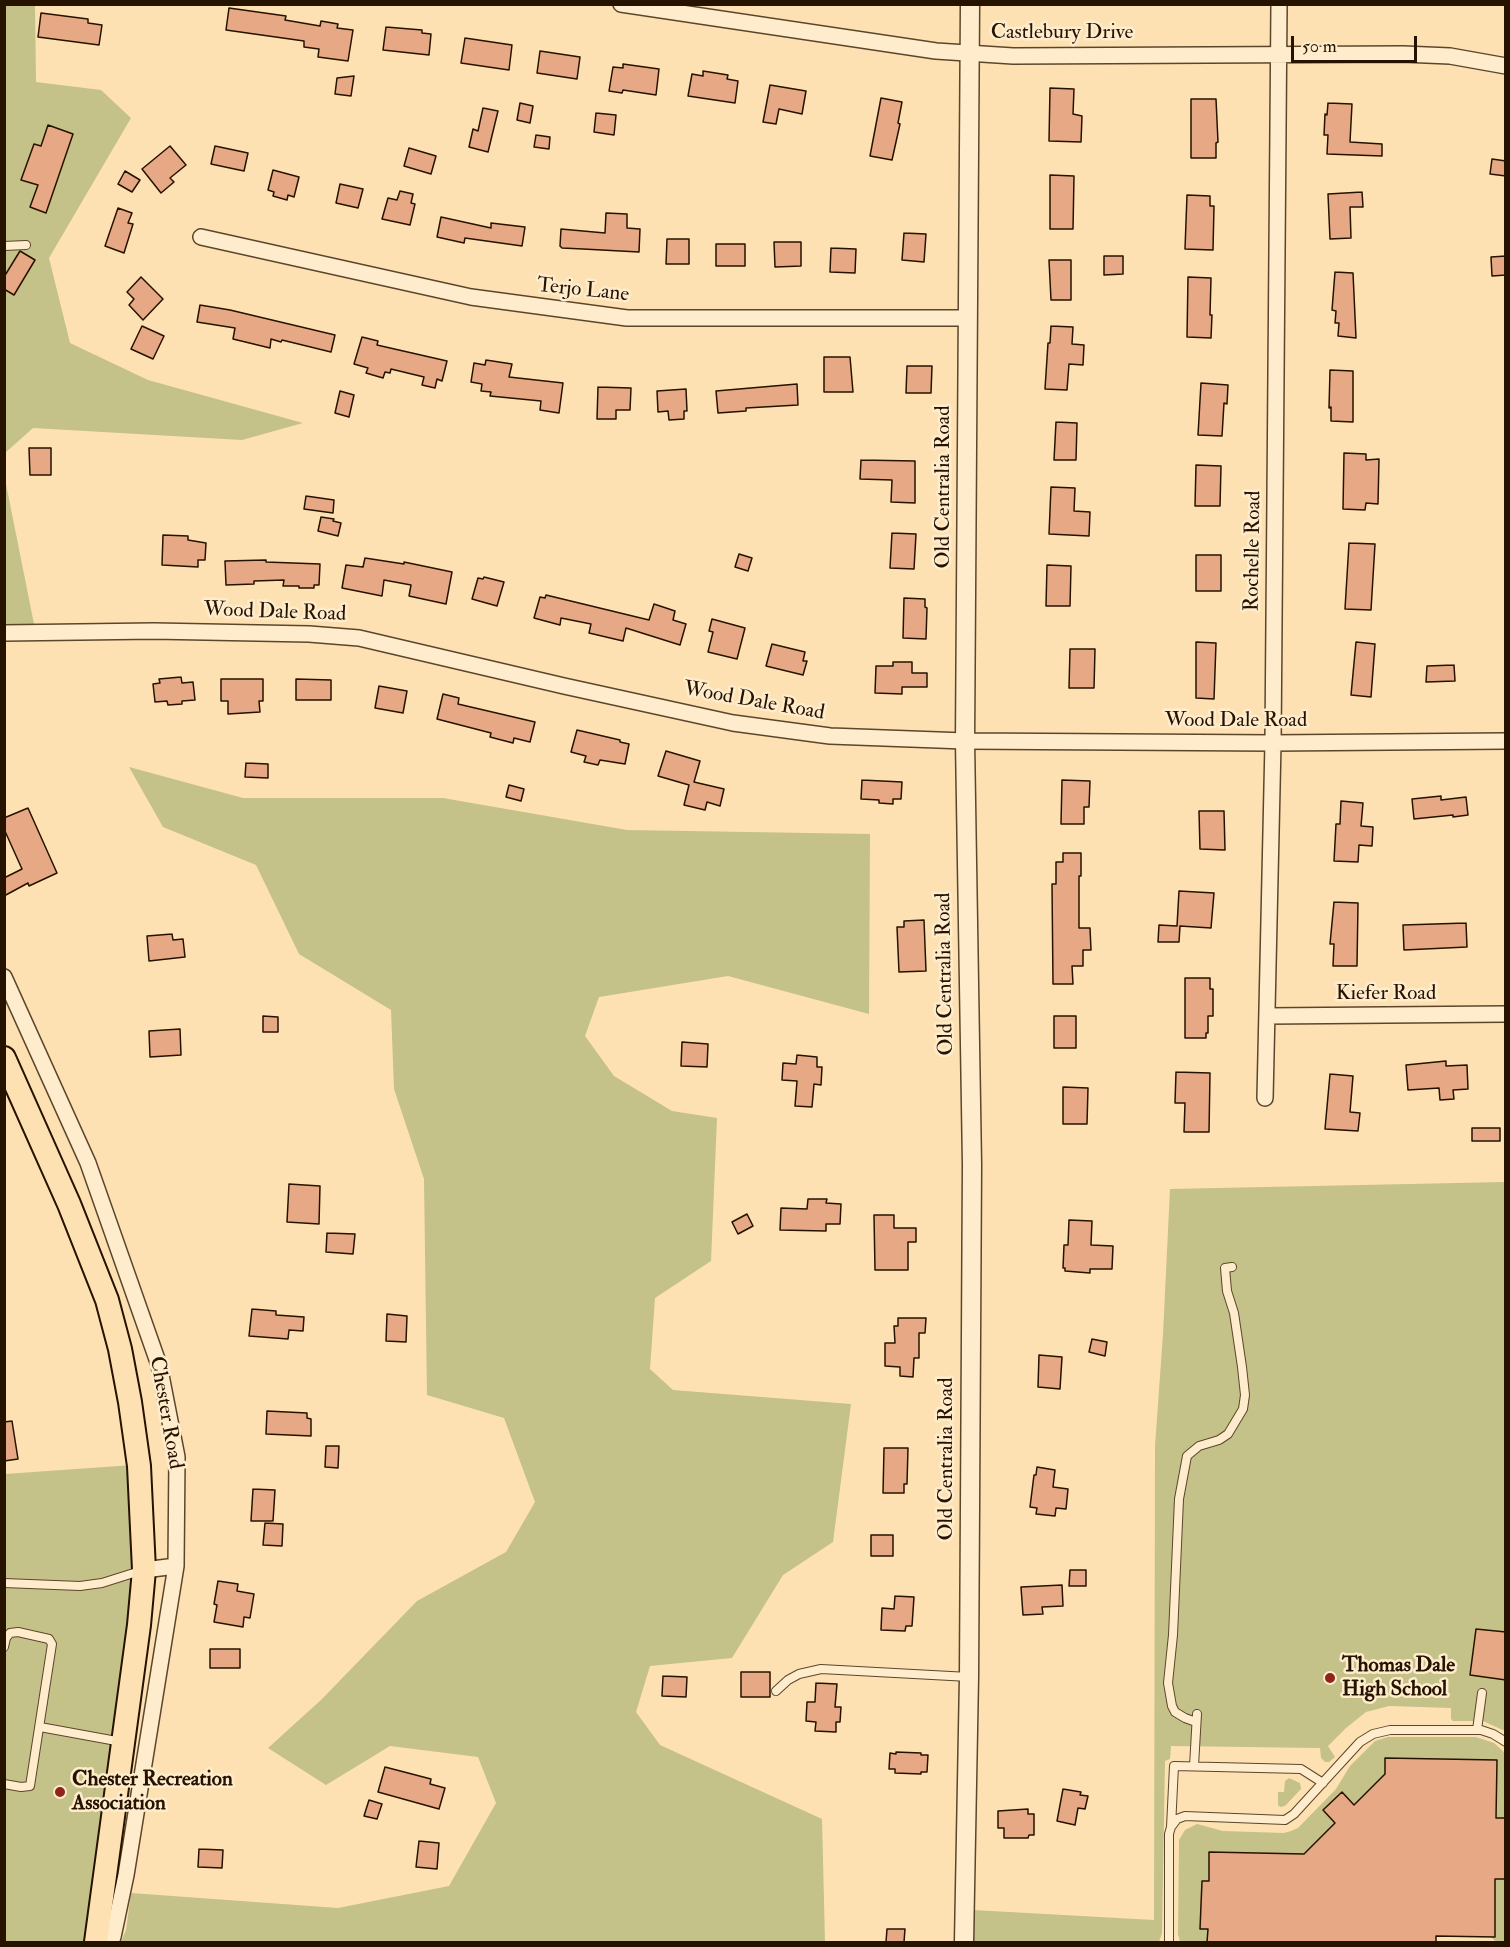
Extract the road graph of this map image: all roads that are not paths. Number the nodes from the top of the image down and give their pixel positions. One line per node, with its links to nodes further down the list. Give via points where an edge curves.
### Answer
1 (621, 4): 4 (street, Castlebury Drive)
2 (970, 4): 5 (street, Old Centralia Road)
3 (1279, 4): 6 (street, Rochelle Road)
4 (672, 8): 5 (street, Castlebury Drive, via 936,51)
5 (970, 53): 6 (street, Castlebury Drive); 11 (street, Old Centralia Road)
6 (1279, 54): 7 (street, Castlebury Drive, via 1450,56); 15 (street, Rochelle Road)
7 (1506, 66)
8 (201, 237): 11 (street, Terjo Lane, via 471,297 627,318)
9 (26, 245): 10 (lane)
10 (4, 246)
11 (968, 318): 13 (street, Old Centralia Road)
12 (4, 633): 13 (street, Wood Dale Road, via 154,631 359,638 772,729 869,739)
13 (965, 741): 15 (street, Wood Dale Road); 27 (street, Old Centralia Road, via 972,1166)
14 (1506, 741): 15 (street, Wood Dale Road)
15 (1273, 743): 18 (street, Rochelle Road)
16 (4, 977): 22 (street, Chester Road, via 88,1162 159,1365 177,1457)
17 (1506, 1014): 18 (street, Kiefer Road)
18 (1267, 1016): 20 (street, Rochelle Road)
19 (4, 1058): 23 (main road, Chester Road, via 107,1300 120,1349 139,1466)
20 (1265, 1098)
21 (1232, 1267): 34 (lane, via 1225,1268 1242,1367 1243,1409 1228,1434 1186,1456 1179,1499 1168,1683 1175,1712 1185,1719 1196,1718)
22 (176, 1566): 23 (street); 39 (street, Chester Road, via 126,1875)
23 (144, 1570): 24 (lane, via 80,1586); 32 (main road, Chester Road)
24 (4, 1583)
25 (7, 1632): 26 (lane); 30 (lane, via 49,1639 51,1644)
26 (4, 1647)
27 (969, 1677): 28 (lane, via 821,1669 799,1674); 40 (street, Old Centralia Road)
28 (776, 1691)
29 (1482, 1693): 31 (lane)
30 (40, 1727): 32 (lane); 36 (lane, via 30,1786)
31 (1477, 1730): 33 (lane); 35 (lane, via 1390,1730 1373,1734 1360,1742)
32 (123, 1742): 38 (main road, Chester Road)
33 (1506, 1742)
34 (1194, 1766): 35 (lane, via 1301,1769); 37 (lane, via 1174,1766)
35 (1323, 1783): 37 (lane, via 1285,1820 1185,1816)
36 (4, 1784)
37 (1171, 1827): 41 (lane)
38 (96, 1942)
39 (109, 1942)
40 (964, 1942)
41 (1169, 1942)

